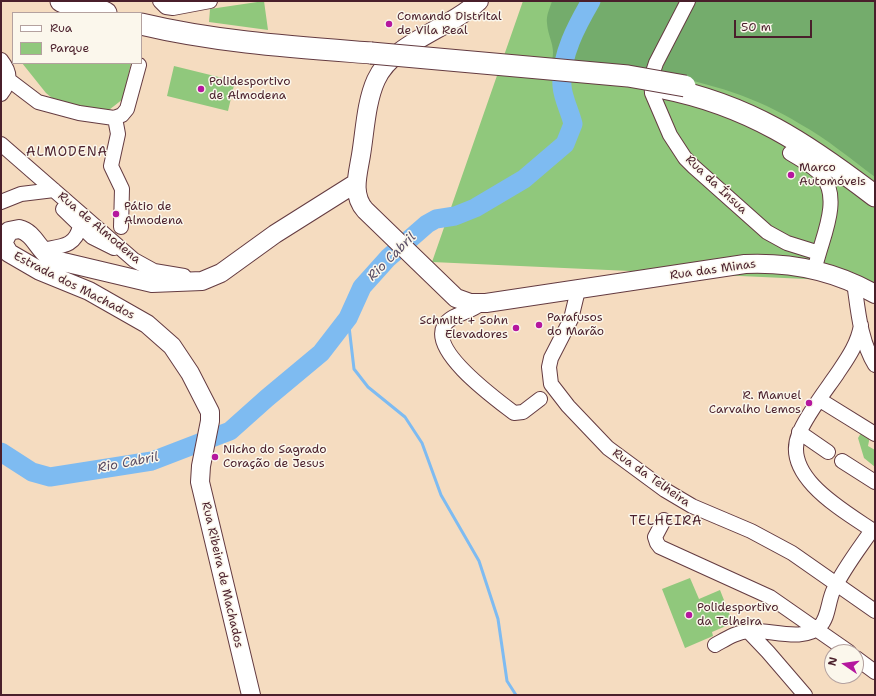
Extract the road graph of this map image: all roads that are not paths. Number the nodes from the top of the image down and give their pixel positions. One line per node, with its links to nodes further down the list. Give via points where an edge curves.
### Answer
1 (61, 1): 7 (highway)
2 (80, 1): 8 (highway)
3 (210, 1): 6 (street, via 172,8)
4 (479, 1): 21 (main road, via 463,14 398,54 381,70 370,97)
5 (688, 1): 31 (street, Rua da Ínsua, via 656,63 651,83 652,93 670,135 685,158 763,229)
6 (161, 2)
7 (85, 12)
8 (104, 12)
9 (142, 24): 11 (highway, via 223,39)
10 (142, 30): 11 (highway, via 201,42)
11 (371, 56): 15 (highway); 15 (highway, bridge, via 628,76)
12 (1, 60): 14 (street, via 8,70)
13 (139, 65): 17 (street, via 127,109)
14 (9, 80): 16 (street); 17 (street, via 42,103 94,116)
15 (685, 89): 22 (highway, via 743,104 796,130); 24 (highway, via 777,128 820,154)
16 (1, 94)
17 (115, 118): 27 (street, via 118,134 111,166 122,189)
18 (1, 144): 20 (street, Rua de Almodena)
19 (790, 153): 31 (street, via 817,171 828,185 830,210)
20 (7, 159): 23 (street, Rua de Almodena)
21 (356, 183): 32 (main road, Estrada dos Machados); 36 (main road, Rua das Minas, via 358,200 368,214 460,300)
22 (875, 186)
23 (49, 191): 25 (street, via 18,194); 26 (street); 30 (street, Rua de Almodena)
24 (875, 196)
25 (1, 202)
26 (80, 226): 29 (street, via 77,237 71,243); 30 (street, via 96,240)
27 (121, 227)
28 (2, 246): 29 (main road, Estrada dos Machados, via 7,232 20,229 28,234); 41 (main road, Estrada dos Machados, via 31,266 89,291 157,330 172,346 190,373 209,409)
29 (41, 250): 32 (main road, Estrada dos Machados, via 56,260 152,283 197,282)
30 (126, 253): 32 (street, Rua de Almodena, via 144,266 160,272 178,276)
31 (816, 262): 33 (main road, Rua das Minas); 34 (main road, Rua das Minas, via 745,264)
32 (212, 277)
33 (854, 282): 35 (main road, Rua das Minas); 37 (street)
34 (578, 290): 36 (main road, Rua das Minas); 49 (street, Rua da Telheira, via 571,319 549,367 551,384 561,399 608,448 665,490 692,506 780,546)
35 (875, 294)
36 (480, 304): 39 (street, via 444,326 443,340 448,352 474,380 514,413 523,412)
37 (860, 325): 38 (street); 40 (street, via 853,349)
38 (875, 365)
39 (540, 399)
40 (820, 400): 42 (street); 43 (street)
41 (210, 424): 57 (main road, Rua Ribeira de Machados, via 200,472 201,485)
42 (799, 432): 44 (street); 48 (street, via 796,454 805,474 827,500)
43 (875, 434)
44 (828, 452)
45 (842, 461): 46 (street)
46 (875, 482)
47 (664, 520): 51 (street, via 655,537 657,544 770,597)
48 (873, 531): 49 (street)
49 (837, 583): 50 (street, Rua da Telheira); 51 (street, via 831,594 825,618)
50 (875, 611)
51 (818, 628): 52 (street, via 807,633 793,634); 53 (street)
52 (748, 631): 54 (street); 58 (street)
53 (839, 644)
54 (715, 645)
55 (864, 664): 56 (street)
56 (875, 672)
57 (251, 695)
58 (805, 695)

